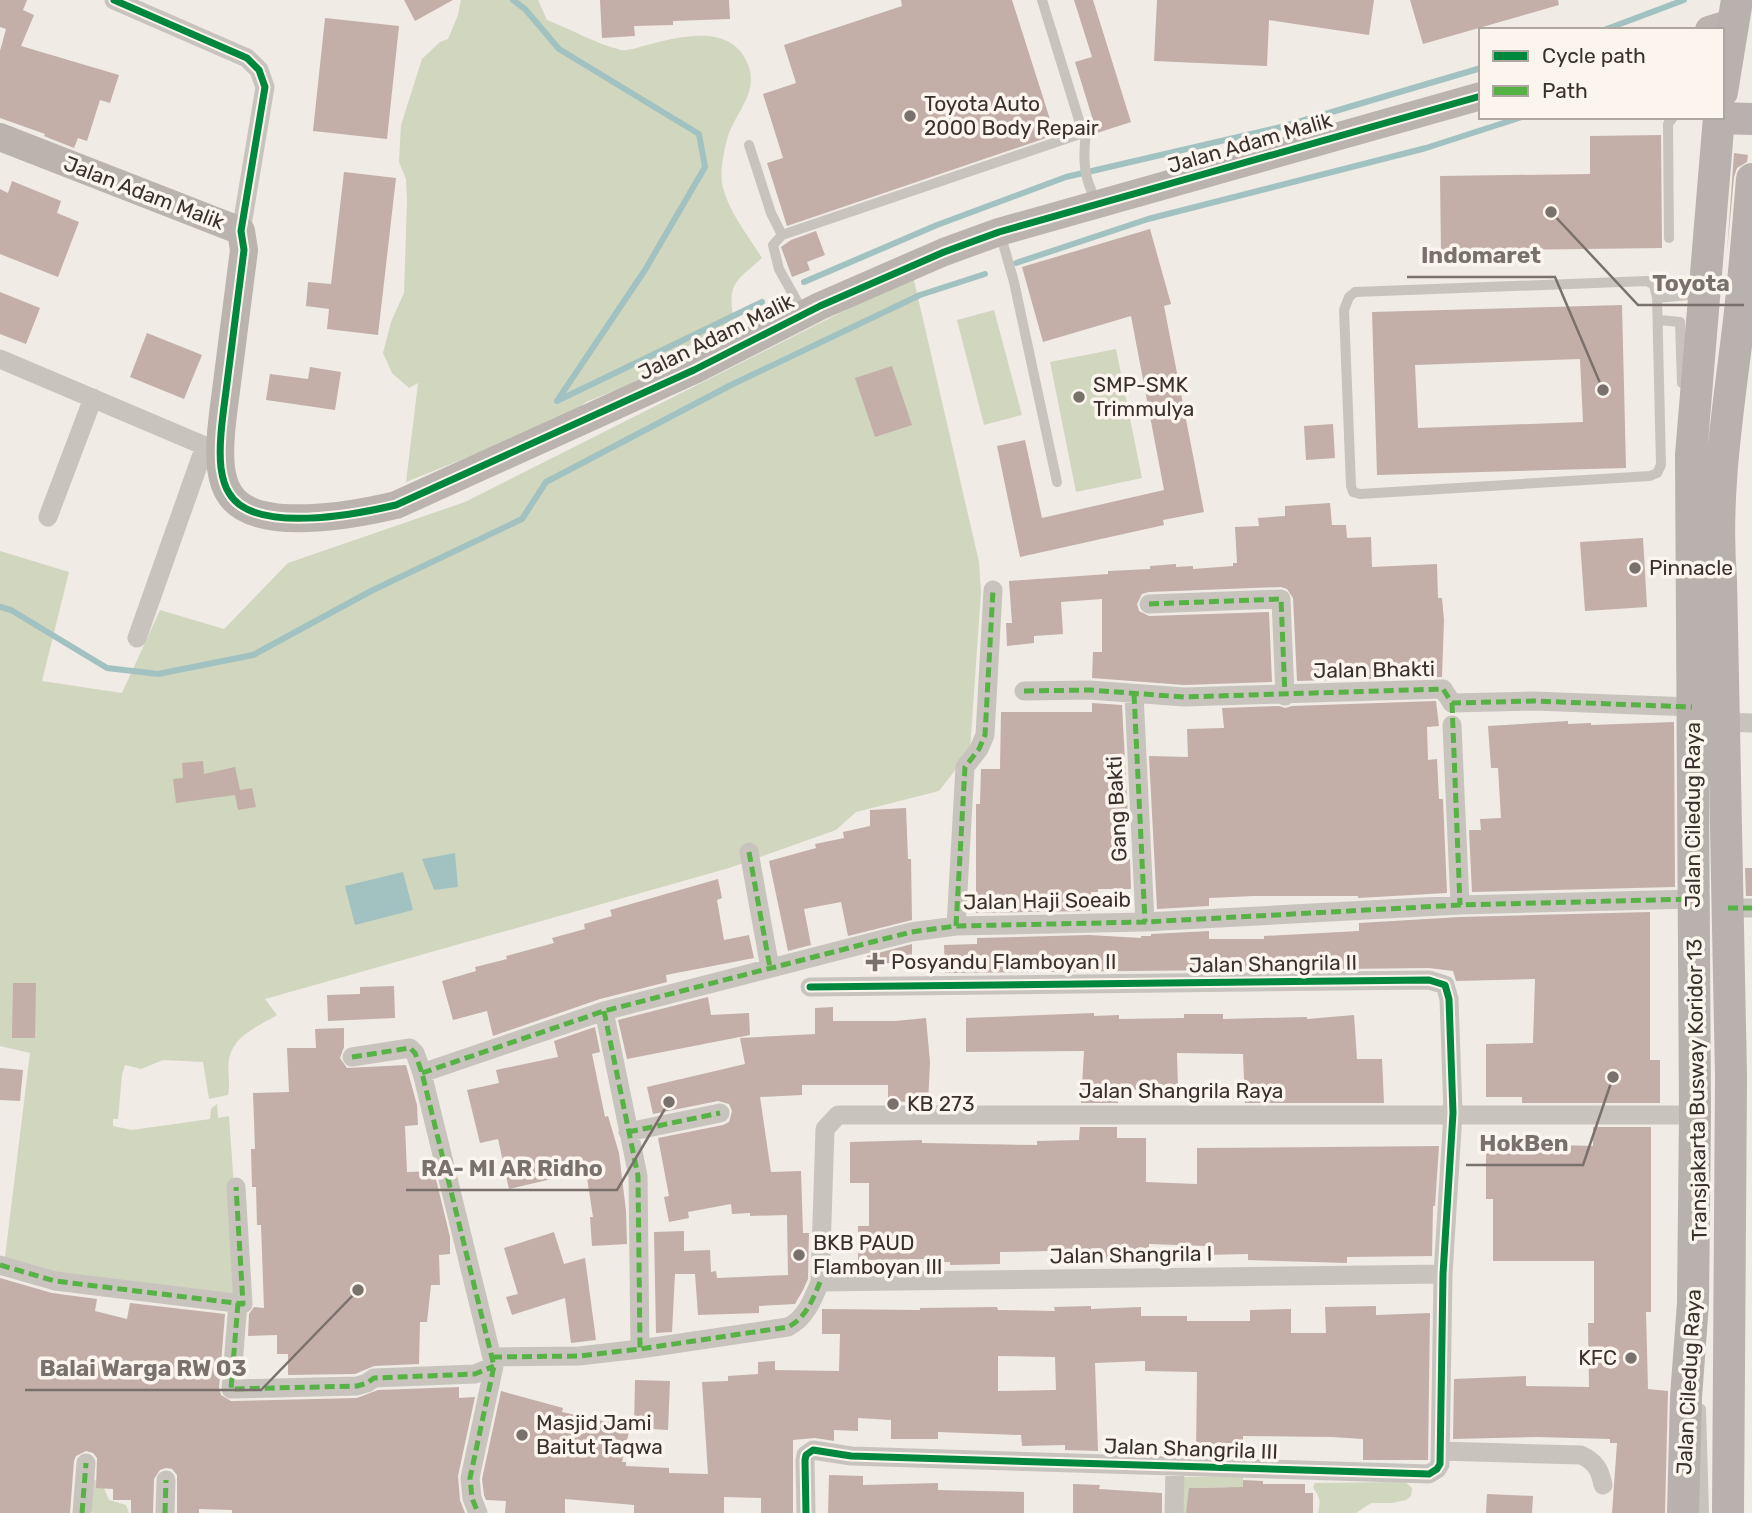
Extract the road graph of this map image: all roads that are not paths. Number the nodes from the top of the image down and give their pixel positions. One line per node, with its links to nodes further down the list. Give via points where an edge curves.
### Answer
1 (114, 0): 3 (street)
2 (1042, 0): 11 (lane)
3 (153, 7): 16 (street, via 247,58 259,71 265,87)
4 (1734, 16): 5 (main road)
5 (1724, 79)
6 (1479, 97): 15 (street, Jalan Adam Malik)
7 (1724, 118): 10 (main road)
8 (1672, 119): 19 (lane)
9 (1719, 119): 20 (main road, Jalan Ciledug Raya)
10 (1752, 119)
11 (1083, 132): 15 (lane, via 1083,167); 18 (lane)
12 (0, 137): 16 (street, Jalan Adam Malik)
13 (749, 145): 18 (lane)
14 (1752, 179): 23 (main road, Jalan Ciledug Raya)
15 (1095, 198): 17 (street, Jalan Adam Malik)
16 (241, 231): 29 (street, Jalan Adam Malik, via 244,250 224,410)
17 (999, 232): 22 (street, Jalan Adam Malik); 31 (lane)
18 (782, 235): 22 (lane, via 773,245 774,257)
19 (1669, 237)
20 (1704, 293): 21 (lane); 30 (main road, Jalan Ciledug Raya)
21 (1657, 299): 24 (lane); 24 (lane, via 1654,285 1647,281 1355,292 1344,310 1353,492 1657,473 1661,465)
22 (804, 313): 29 (street, Jalan Adam Malik, via 694,370 397,505 356,514 274,517 253,512 229,494)
23 (1746, 315): 33 (main road, Jalan Ciledug Raya, via 1724,448)
24 (1658, 320): 27 (lane, via 1676,320 1682,326)
25 (0, 359): 26 (street)
26 (93, 398): 29 (street); 32 (street)
27 (1683, 399)
28 (1684, 411): 30 (lane)
29 (213, 446): 37 (street)
30 (1691, 455): 41 (main road, Jalan Ciledug Raya)
31 (1057, 482)
32 (48, 516)
33 (1717, 541): 36 (lane); 42 (main road, Jalan Ciledug Raya)
34 (993, 590): 49 (street, via 985,735 965,767)
35 (1149, 604): 40 (street, via 1281,599)
36 (1710, 610)
37 (137, 638)
38 (1024, 691): 39 (street, Jalan Bhakti)
39 (1134, 694): 40 (street, Jalan Bhakti); 48 (street, Gang Bakti)
40 (1284, 696): 41 (street, Jalan Bhakti, via 1444,689 1452,703 1533,701)
41 (1692, 708): 45 (main road, Jalan Ciledug Raya)
42 (1738, 723): 47 (main road, Jalan Ciledug Raya)
43 (1451, 725): 46 (street)
44 (749, 852): 50 (street)
45 (1693, 899): 46 (street, Jalan Haji Soeaib); 58 (main road, Jalan Ciledug Raya)
46 (1460, 905): 48 (street, Jalan Haji Soeaib)
47 (1740, 908): 55 (main road, Jalan Ciledug Raya)
48 (1145, 922): 49 (street, Jalan Haji Soeaib)
49 (956, 926): 50 (street, Jalan Haji Soeaib, via 911,932)
50 (770, 968): 52 (street, Jalan Haji Soeaib)
51 (810, 987): 57 (street, Jalan Shangrila II, via 1429,980 1445,985 1449,999)
52 (604, 1011): 54 (street, Jalan Haji Soeaib); 59 (street)
53 (352, 1057): 54 (street, via 411,1048)
54 (422, 1073): 68 (street)
55 (1742, 1076): 84 (main road, Jalan Ciledug Raya)
56 (720, 1113): 59 (street)
57 (1453, 1113): 58 (street, Jalan Shangrila Raya); 63 (street, Jalan Shangrila II); 64 (street, Jalan Shangrila Raya, via 838,1115 825,1129)
58 (1695, 1115): 65 (main road, Jalan Ciledug Raya)
59 (628, 1132): 67 (street, via 638,1176)
60 (236, 1187): 66 (street)
61 (1719, 1230): 83 (lane, Transjakarta Busway Koridor 13)
62 (0, 1265): 66 (street, via 55,1281)
63 (1443, 1274): 64 (street, Jalan Shangrila I); 71 (street)
64 (820, 1282): 67 (street, via 812,1302 788,1327)
65 (1693, 1303): 69 (lane); 81 (main road, Jalan Ciledug Raya)
66 (241, 1304): 68 (street, via 231,1388 358,1386 374,1378 475,1374)
67 (640, 1349): 68 (street)
68 (493, 1361): 78 (street, via 470,1478)
69 (1699, 1369)
70 (1700, 1393): 82 (lane)
71 (1440, 1451): 73 (street, Jalan Shangrila III, via 1440,1464 1429,1474); 75 (street, via 1581,1455 1597,1467)
72 (86, 1463): 76 (street)
73 (1175, 1466): 79 (street, Jalan Shangrila III, via 851,1456 813,1450 805,1460); 80 (street)
74 (166, 1480): 77 (street)
75 (1603, 1485)
76 (82, 1513)
77 (165, 1513)
78 (478, 1513)
79 (806, 1513)
80 (1174, 1513)
81 (1683, 1513)
82 (1704, 1513)
83 (1718, 1513)
84 (1728, 1513)

